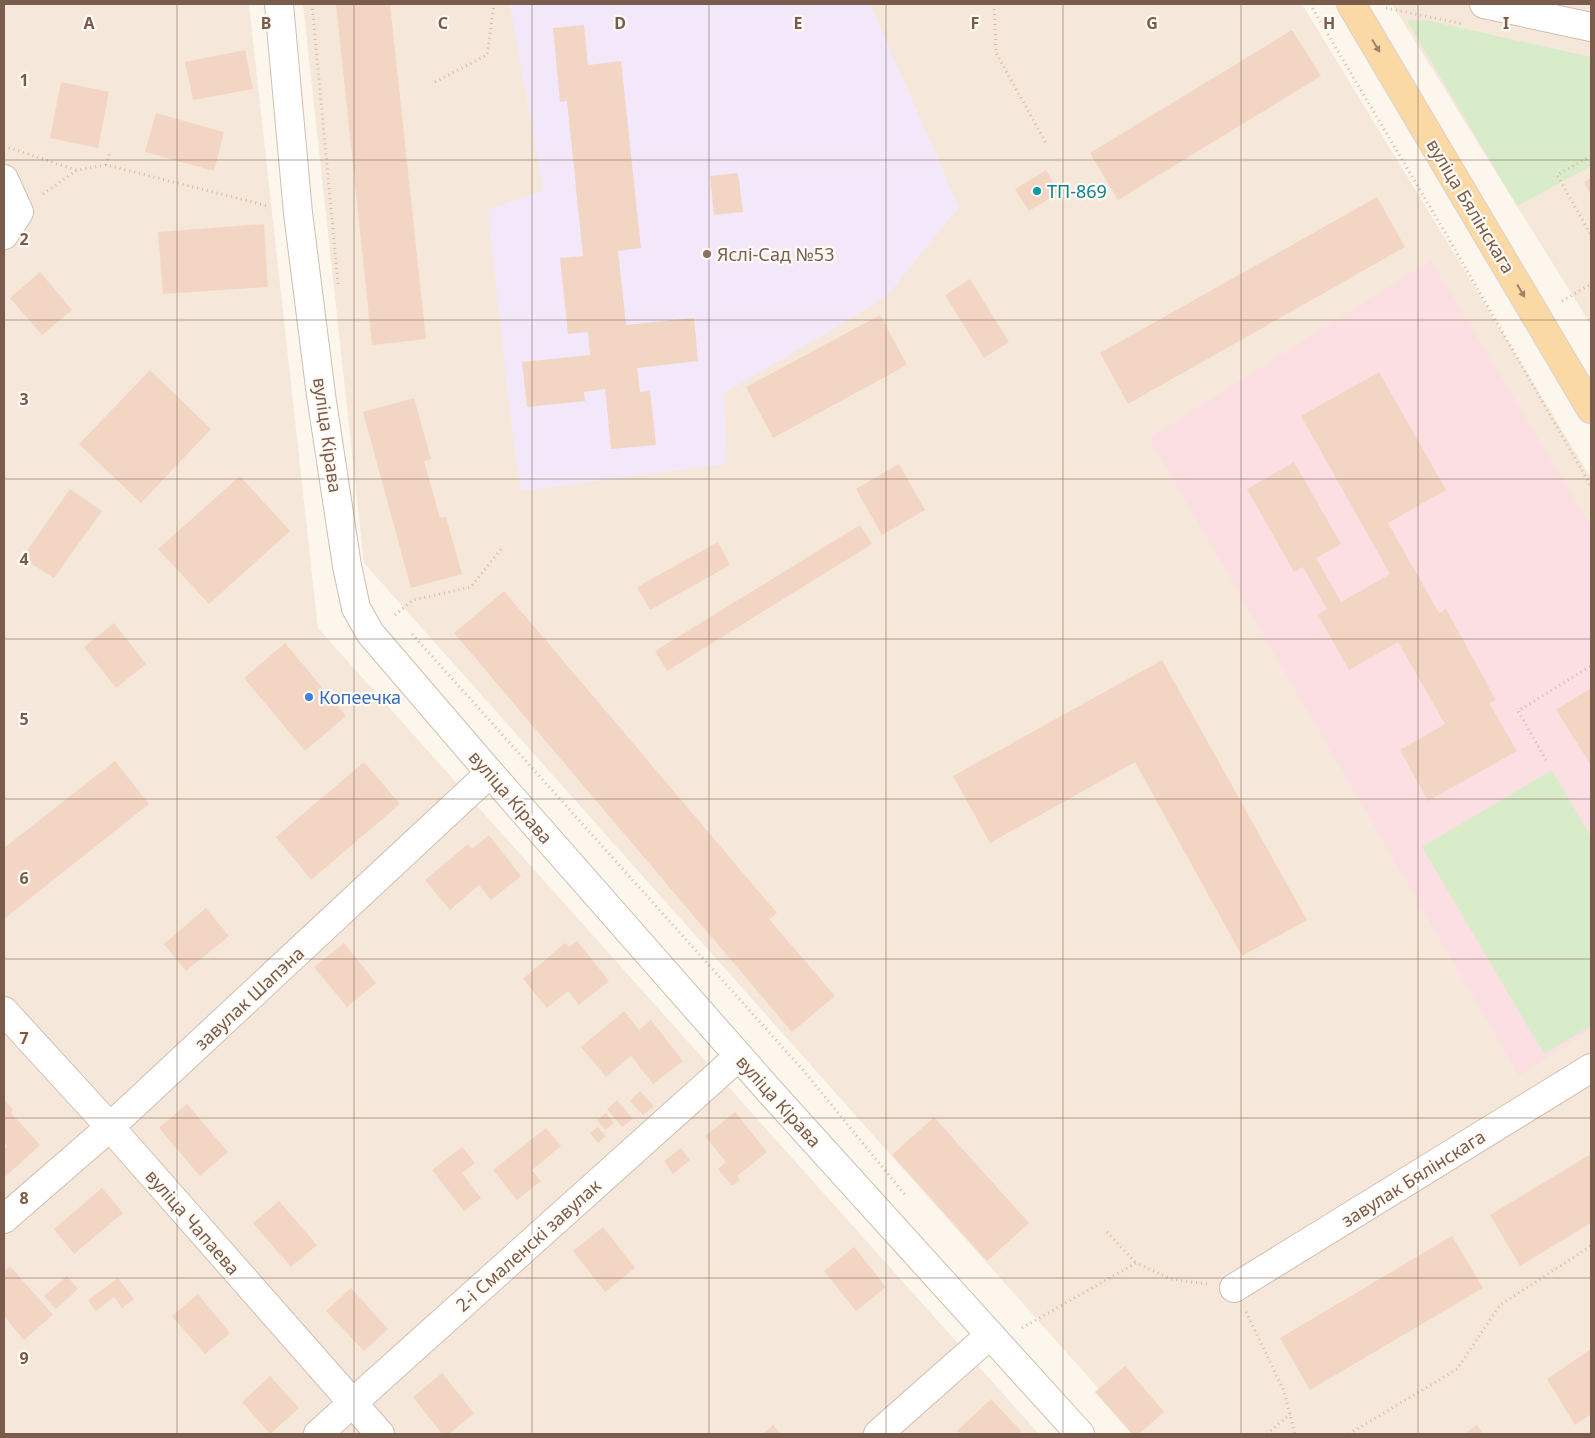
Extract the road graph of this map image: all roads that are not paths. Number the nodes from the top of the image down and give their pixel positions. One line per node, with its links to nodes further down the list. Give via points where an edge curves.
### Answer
1 (279, 4): 8 (street, вуліца Кірава, via 298,213 323,404 356,608 370,633)
2 (1351, 4): 7 (main road, вуліца Бялінскага, one-way to 7)
3 (1484, 4): 4 (street)
4 (1591, 27)
5 (4, 179): 6 (street, via 19,212)
6 (4, 235)
7 (1591, 409)
8 (490, 773): 10 (street, вуліца Кірава); 12 (street, завулак Шапэна)
9 (4, 1011): 12 (street, вуліца Чапаева)
10 (739, 1056): 15 (street, вуліца Кірава); 16 (street, 2-і Смаленскі завулак)
11 (1591, 1068): 14 (street, завулак Бялінскага)
12 (110, 1127): 13 (street, завулак Шапэна); 16 (street, вуліца Чапаева)
13 (4, 1219)
14 (1234, 1288)
15 (990, 1335): 19 (street); 20 (street, вуліца Кірава)
16 (352, 1403): 17 (street, 2-і Смаленскі завулак); 18 (street, вуліца Чапаева)
17 (318, 1434)
18 (380, 1434)
19 (878, 1434)
20 (1080, 1434)

